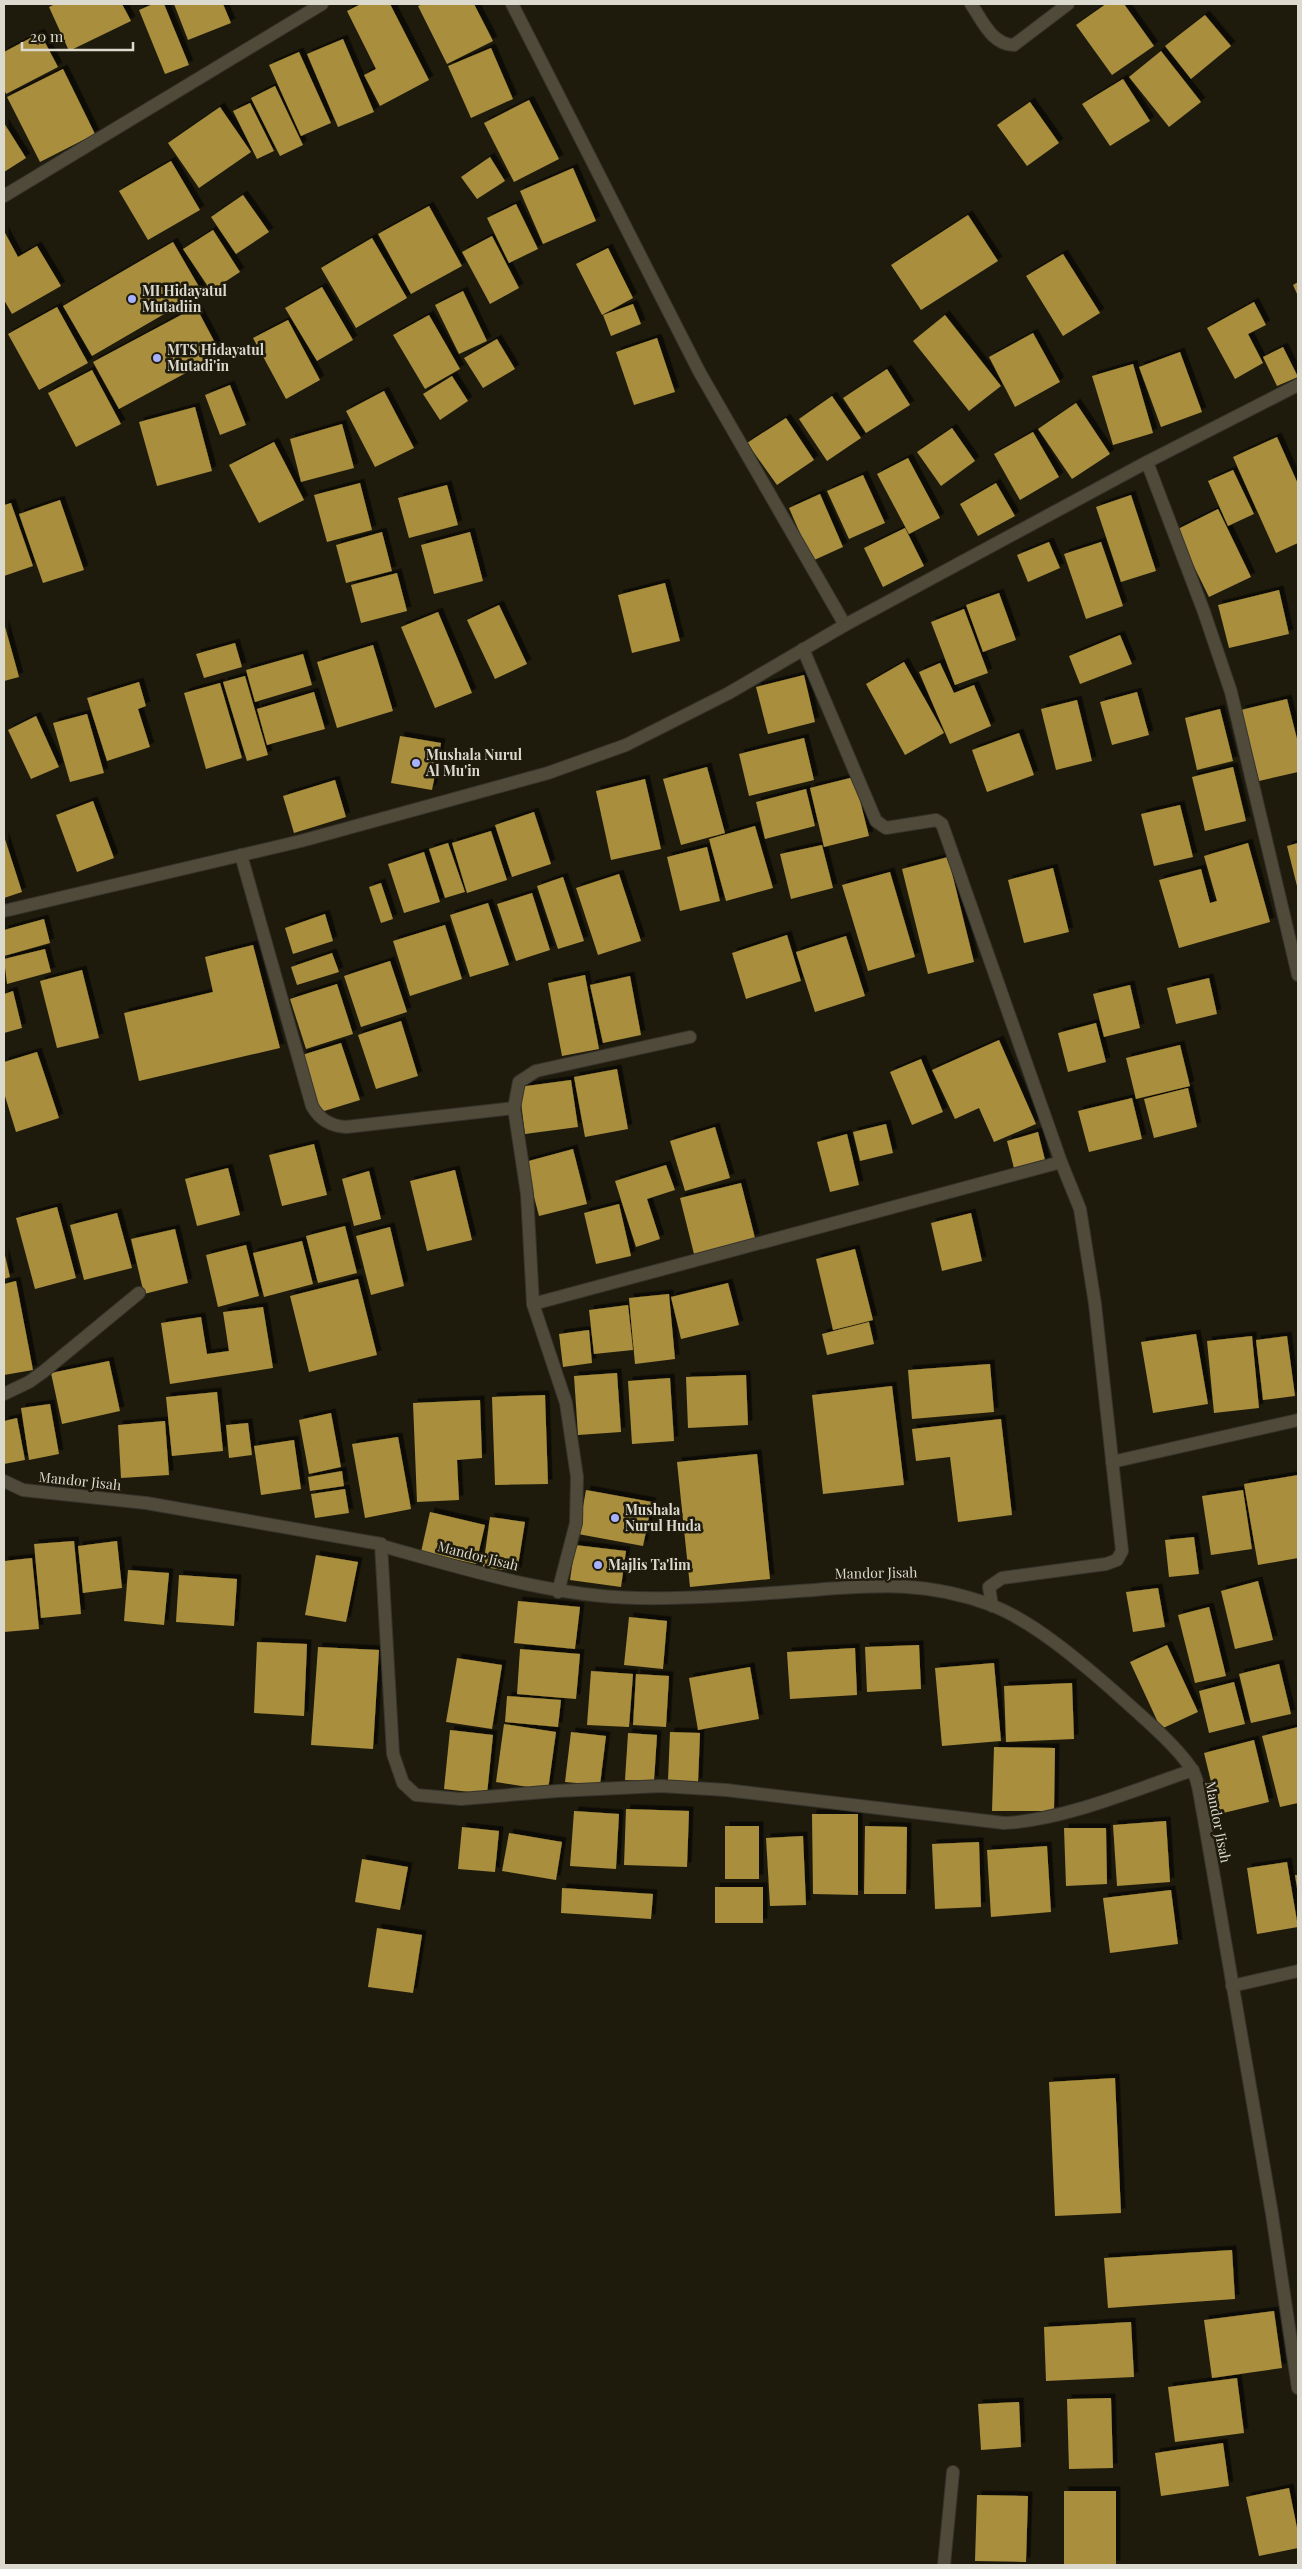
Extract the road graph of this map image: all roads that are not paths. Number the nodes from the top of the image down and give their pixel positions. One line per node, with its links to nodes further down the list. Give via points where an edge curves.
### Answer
1 (322, 4): 5 (street)
2 (512, 4): 8 (street, via 700,372)
3 (971, 4): 4 (street, via 993,36 1004,45 1014,45)
4 (1068, 4)
5 (4, 196)
6 (1298, 385): 7 (street)
7 (1147, 462): 8 (street); 12 (street, via 1231,692)
8 (845, 625): 9 (street)
9 (803, 648): 10 (street, via 729,693 626,745 519,782); 15 (street, via 876,821 886,828 936,820 942,824)
10 (241, 855): 11 (street); 14 (street, via 312,1106 318,1115 330,1124 346,1127)
11 (4, 911)
12 (1298, 975)
13 (690, 1037): 14 (street, via 536,1071 519,1082)
14 (514, 1108): 17 (street, via 527,1194)
15 (1061, 1162): 17 (street); 20 (street, via 1080,1210 1095,1304)
16 (139, 1293): 18 (street, via 44,1372)
17 (533, 1304): 23 (street, via 566,1403 577,1477 576,1523)
18 (4, 1394)
19 (1298, 1420): 20 (street)
20 (1112, 1462): 24 (street, via 1122,1550 1116,1560 1002,1578 989,1587)
21 (4, 1481): 22 (street, Mandor Jisah, via 23,1490 146,1503)
22 (381, 1544): 23 (street, Mandor Jisah); 25 (street, via 393,1754 403,1783 416,1795 461,1799 661,1786 726,1790 1010,1823 1052,1816)
23 (558, 1592): 24 (street, Mandor Jisah, via 637,1598 888,1585 939,1590)
24 (992, 1606): 25 (street, Mandor Jisah, via 1022,1620 1094,1674 1153,1727)
25 (1193, 1770): 27 (street, Mandor Jisah)
26 (1298, 1971): 27 (street)
27 (1232, 1986): 28 (street, Mandor Jisah, via 1272,2214)
28 (1298, 2388)
29 (953, 2472): 30 (street)
30 (944, 2565)

